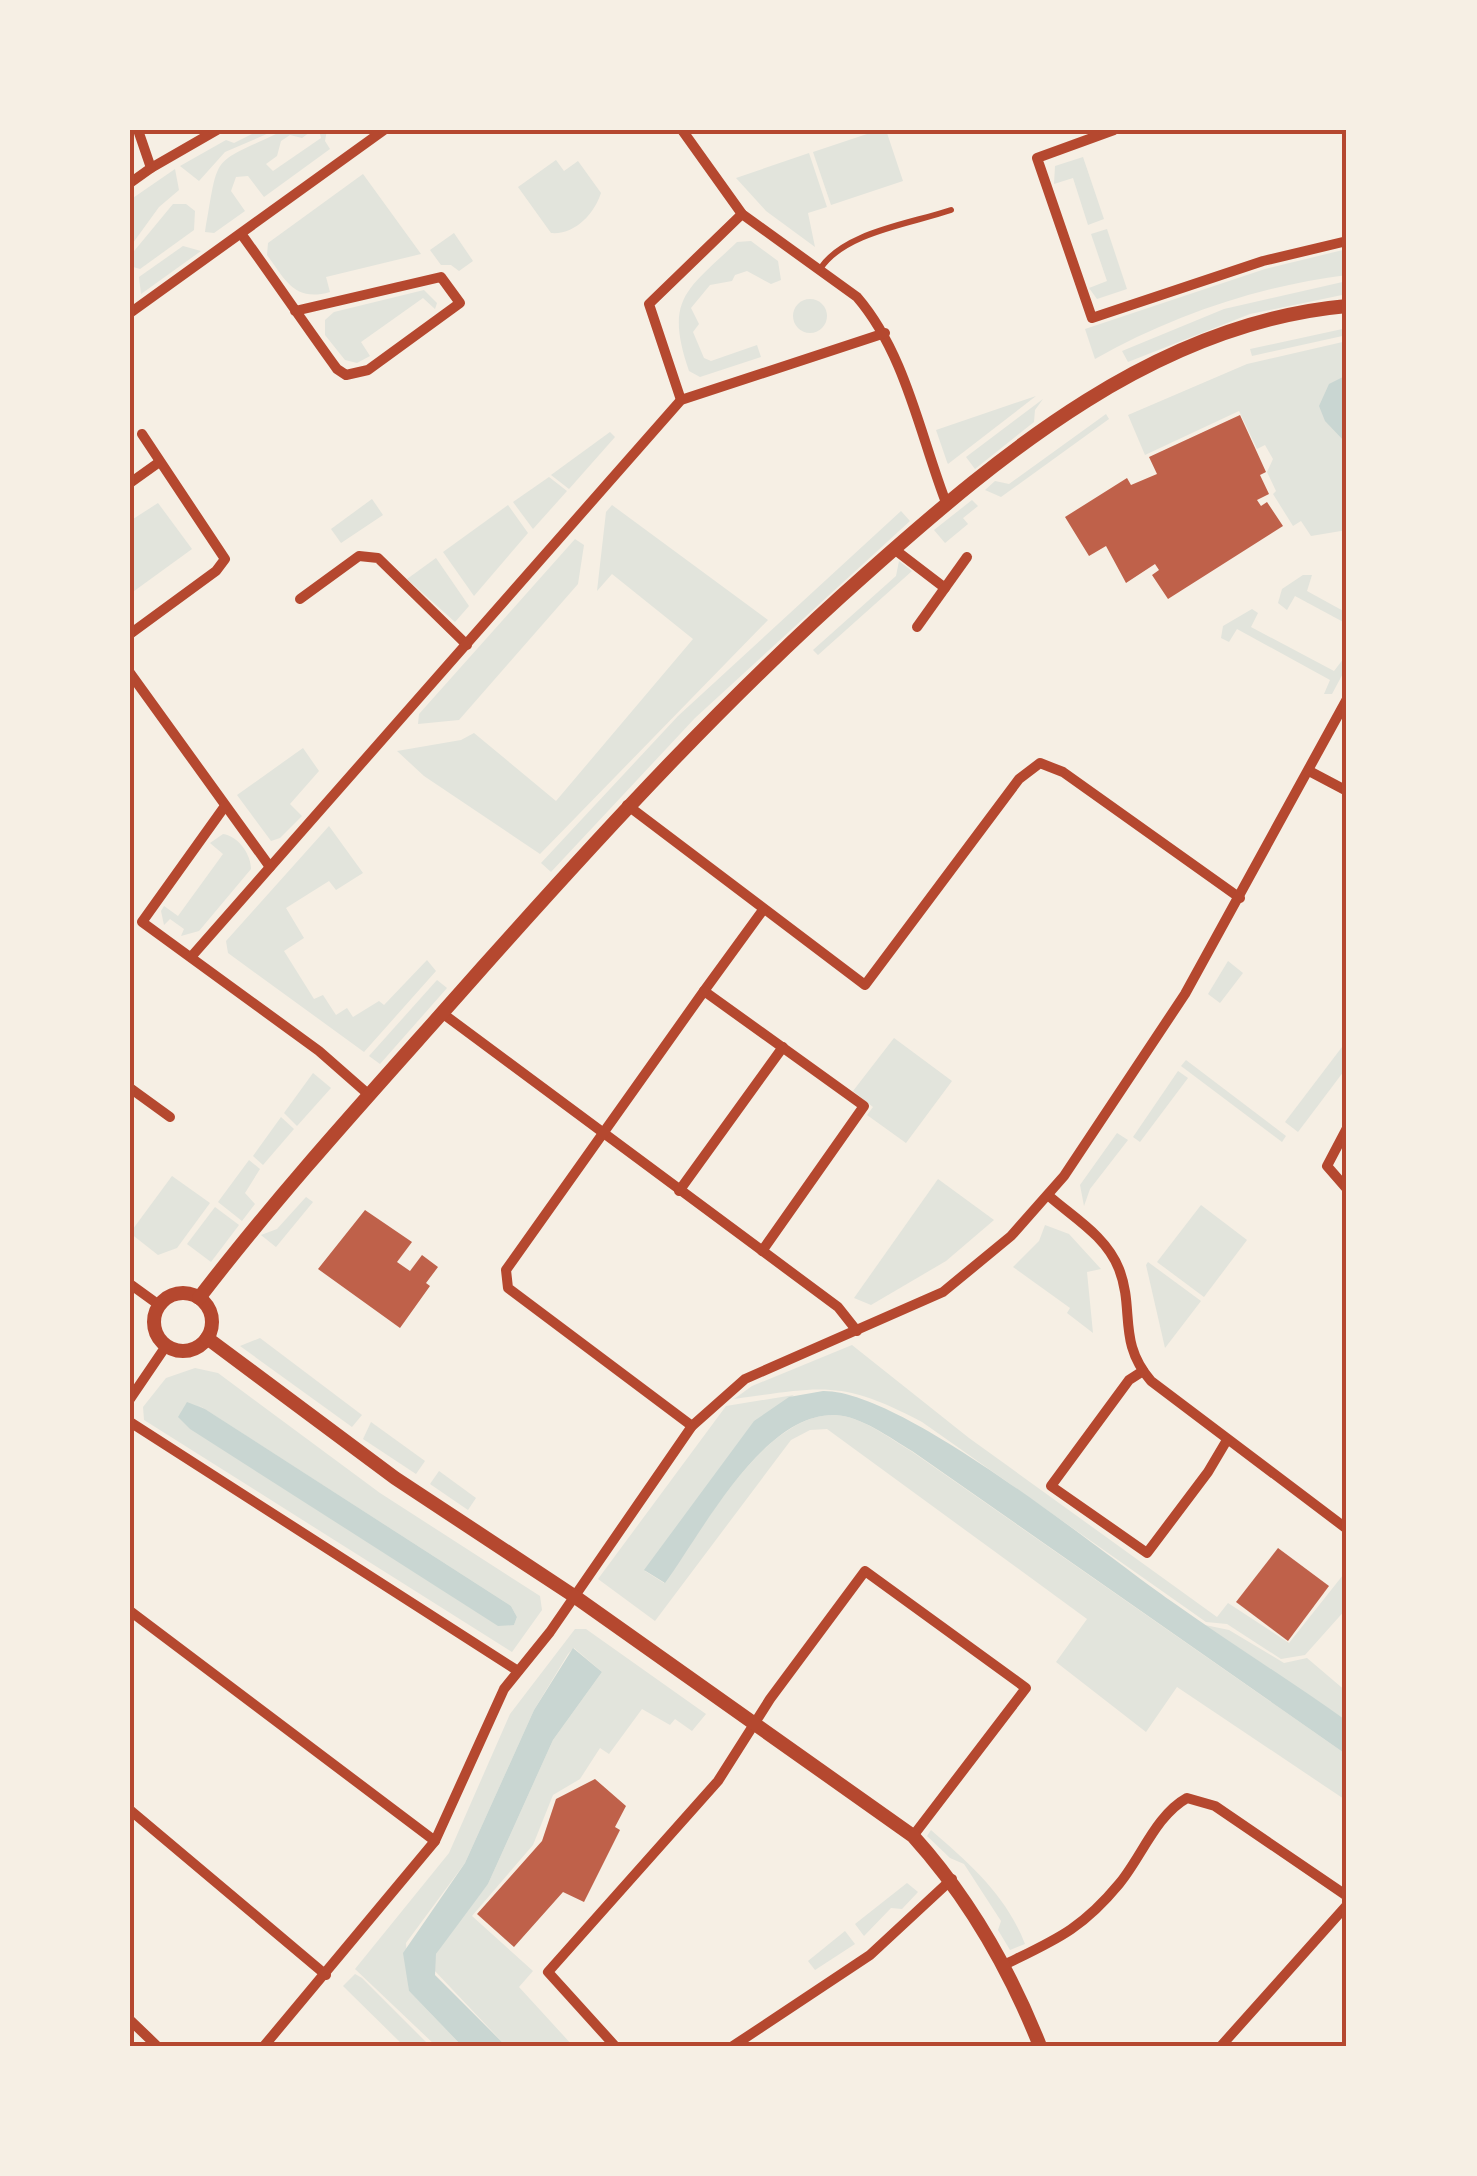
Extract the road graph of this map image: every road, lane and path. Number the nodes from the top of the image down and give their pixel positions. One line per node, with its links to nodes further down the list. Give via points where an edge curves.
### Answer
1 (138, 130): 6 (street)
2 (217, 130): 6 (street)
3 (384, 130): 10 (street)
4 (682, 130): 9 (street)
5 (1114, 130): 11 (street, via 1037,158 1092,318)
6 (151, 168): 7 (street)
7 (130, 183)
8 (951, 210): 12 (lane, via 852,242)
9 (742, 214): 12 (street); 17 (street, via 650,304)
10 (242, 235): 14 (street); 15 (street)
11 (1347, 241)
12 (819, 270): 16 (street, via 858,298)
13 (1347, 306): 21 (street, via 1252,326 1146,367 1069,412)
14 (296, 311): 14 (street, via 441,276 460,303 356,375 337,369)
15 (130, 313)
16 (884, 333): 17 (street); 21 (street)
17 (681, 400): 30 (street)
18 (142, 434): 19 (street)
19 (158, 463): 20 (street); 29 (street, via 225,559)
20 (130, 482)
21 (947, 505): 23 (street)
22 (390, 549): 25 (street)
23 (894, 549): 26 (street); 35 (street)
24 (968, 557): 26 (street)
25 (378, 558): 27 (street, via 359,556); 30 (street)
26 (946, 588): 28 (street)
27 (300, 599)
28 (917, 626)
29 (130, 634)
30 (467, 645): 37 (street)
31 (130, 672): 36 (street)
32 (1347, 699): 33 (street)
33 (1311, 772): 34 (street); 38 (street)
34 (1347, 791)
35 (627, 805): 39 (street); 42 (street)
36 (225, 806): 37 (street); 40 (street, via 142,922)
37 (270, 867): 40 (street)
38 (1240, 898): 39 (street, via 1063,772 1040,763 1019,779 866,985); 51 (street, via 1161,1035)
39 (763, 910): 41 (street)
40 (191, 956): 45 (street)
41 (704, 991): 43 (street); 48 (street)
42 (442, 1013): 45 (street); 48 (street)
43 (783, 1047): 50 (street); 52 (street, via 864,1106)
44 (130, 1088): 46 (street)
45 (368, 1094): 54 (street)
46 (170, 1116)
47 (1347, 1128): 49 (street, via 1328,1166)
48 (601, 1134): 50 (street); 62 (street, via 506,1270 508,1288)
49 (1347, 1188)
50 (680, 1191): 52 (street)
51 (1049, 1196): 56 (street, via 942,1292); 59 (street, via 1099,1238 1116,1262 1128,1338)
52 (762, 1251): 56 (street, via 838,1307)
53 (130, 1284): 55 (street)
54 (199, 1298): 55 (street, via 178,1293); 57 (street, via 212,1316)
55 (159, 1304): 58 (street, via 154,1327)
56 (857, 1331): 62 (street, via 745,1380)
57 (207, 1338): 58 (street, via 188,1350); 65 (street, via 395,1478)
58 (166, 1346): 60 (street)
59 (1143, 1371): 63 (street); 63 (street, via 1129,1380 1051,1486 1146,1553)
60 (130, 1399)
61 (130, 1422): 67 (street)
62 (692, 1426): 65 (street)
63 (1227, 1440): 64 (street)
64 (1347, 1529)
65 (574, 1596): 67 (street); 68 (street)
66 (130, 1611): 71 (street)
67 (518, 1672): 71 (street, via 494,1708)
68 (755, 1727): 70 (street); 70 (street, via 864,1572 1026,1688); 80 (street, via 718,1781 548,1972)
69 (130, 1810): 76 (street)
70 (913, 1836): 72 (street)
71 (435, 1841): 76 (street)
72 (952, 1879): 75 (street); 81 (street, via 870,1955)
73 (1347, 1896): 75 (street, via 1215,1806 1187,1798 1073,1932)
74 (1347, 1905): 83 (street)
75 (1004, 1964): 82 (street, via 1026,2029)
76 (326, 1974): 79 (street)
77 (130, 2020): 78 (street)
78 (157, 2046)
79 (264, 2046)
80 (615, 2046)
81 (733, 2046)
82 (1040, 2046)
83 (1221, 2046)

